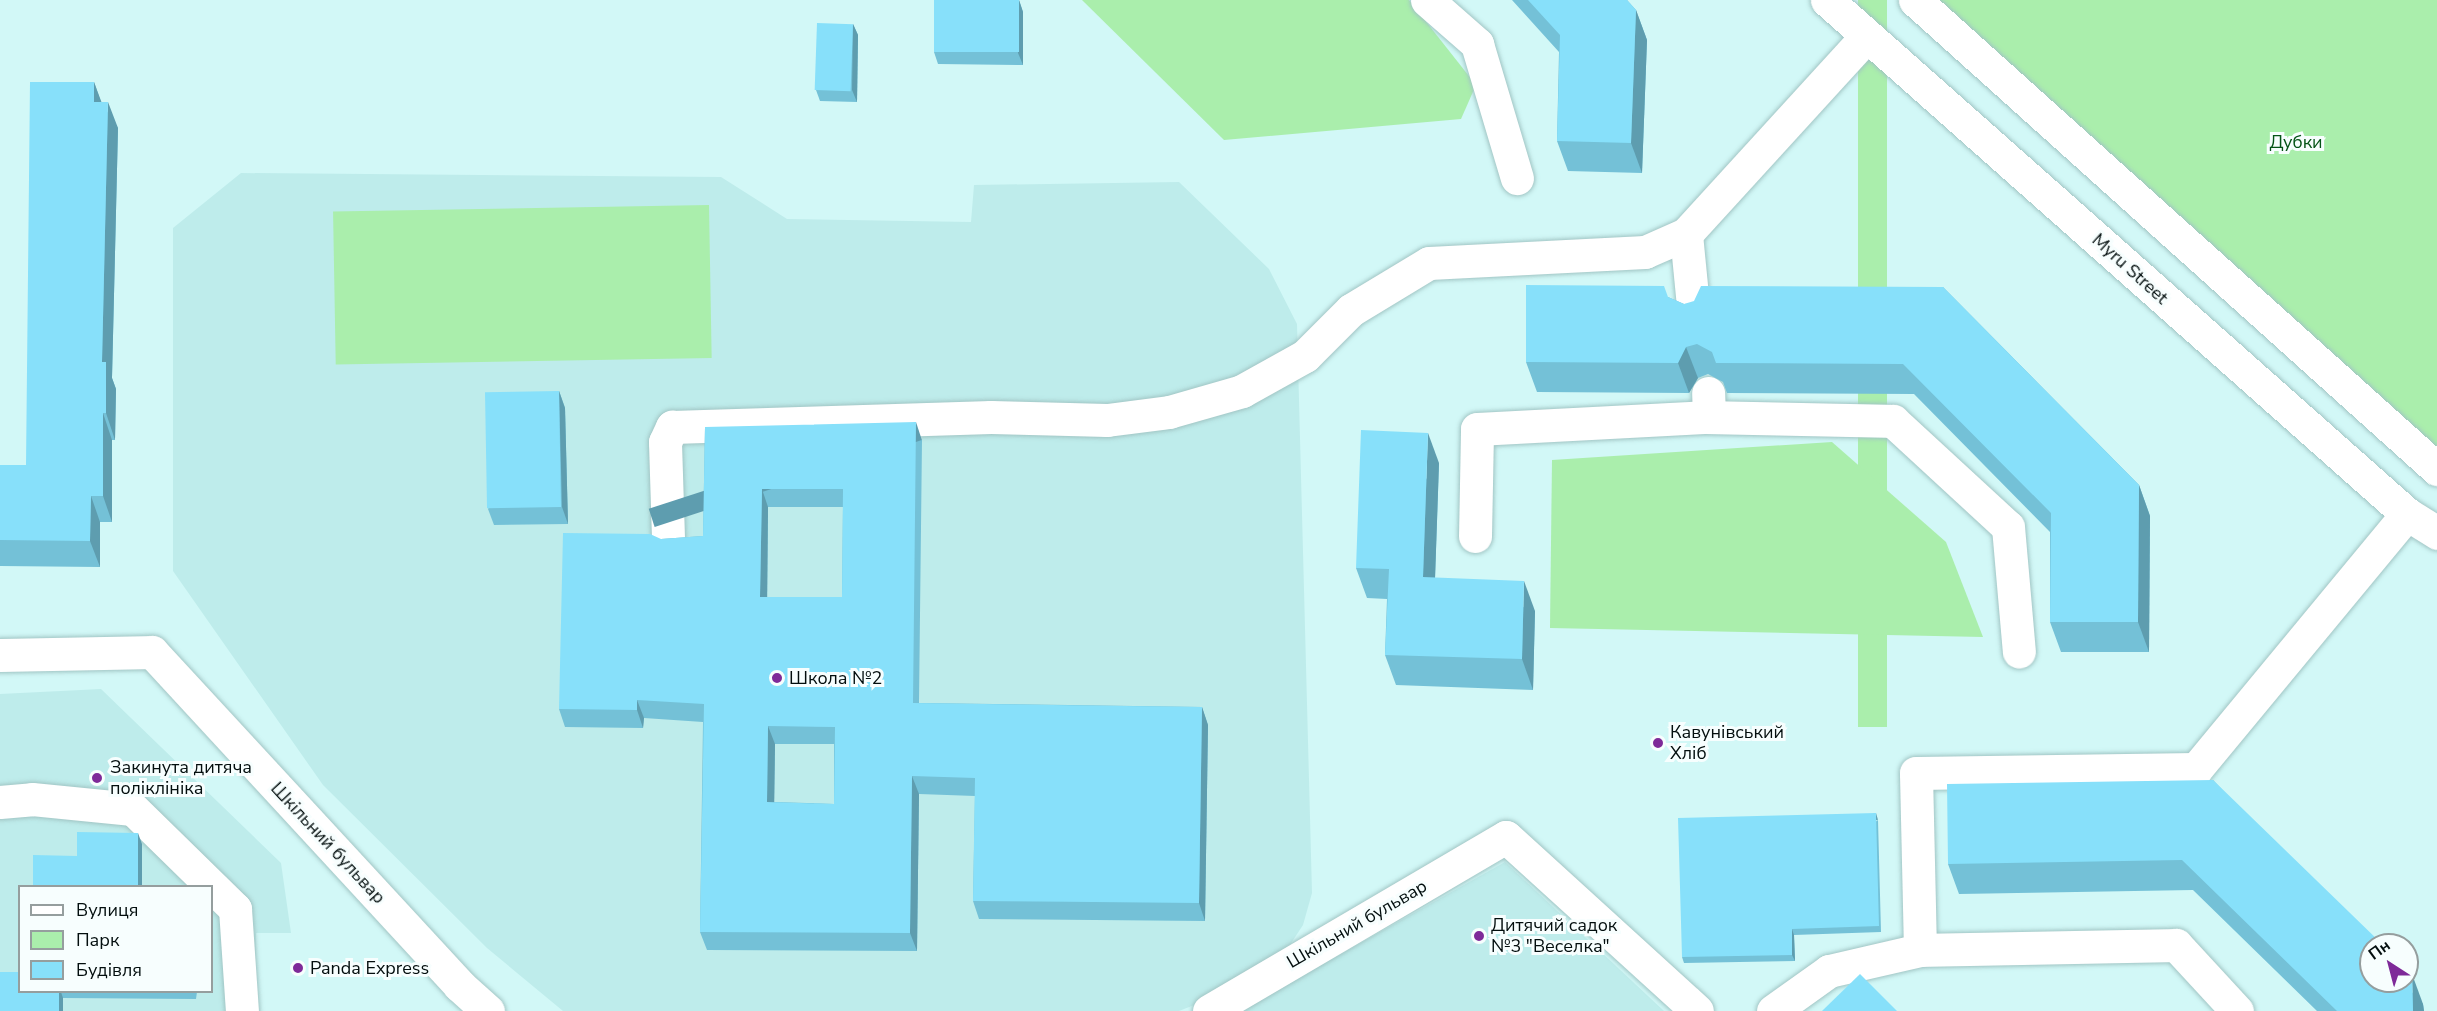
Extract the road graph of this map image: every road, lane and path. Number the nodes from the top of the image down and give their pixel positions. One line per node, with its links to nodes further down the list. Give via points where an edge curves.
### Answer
1 (1427, 0): 5 (street, via 1477,44)
2 (1827, 0): 4 (street, Myru Street)
3 (1915, 0): 8 (street)
4 (1867, 36): 6 (street); 9 (street, Myru Street)
5 (1517, 178)
6 (1686, 234): 7 (street); 12 (street, via 1645,252 1429,263 1351,310 1305,356 1242,391 1169,412 1107,420 980,417 672,427 665,442)
7 (1694, 316)
8 (2437, 469)
9 (2407, 514): 10 (street, Myru Street); 18 (street, via 2196,769 1916,773)
10 (2437, 533)
11 (1475, 536): 13 (street, via 1477,429 1709,405 1893,421 2008,527)
12 (668, 538)
13 (2019, 652)
14 (0, 656): 20 (street, Шкільний бульвар, via 152,652 459,985)
15 (0, 802): 16 (street, via 32,799 134,808)
16 (211, 885)
17 (213, 887): 19 (street, via 235,909)
18 (1920, 950): 23 (street, via 1829,971); 24 (street, via 2176,945)
19 (242, 1011)
20 (488, 1011)
21 (1209, 1011): 22 (street, Шкільний бульвар, via 1506,837)
22 (1697, 1011)
23 (1773, 1011)
24 (2237, 1011)

